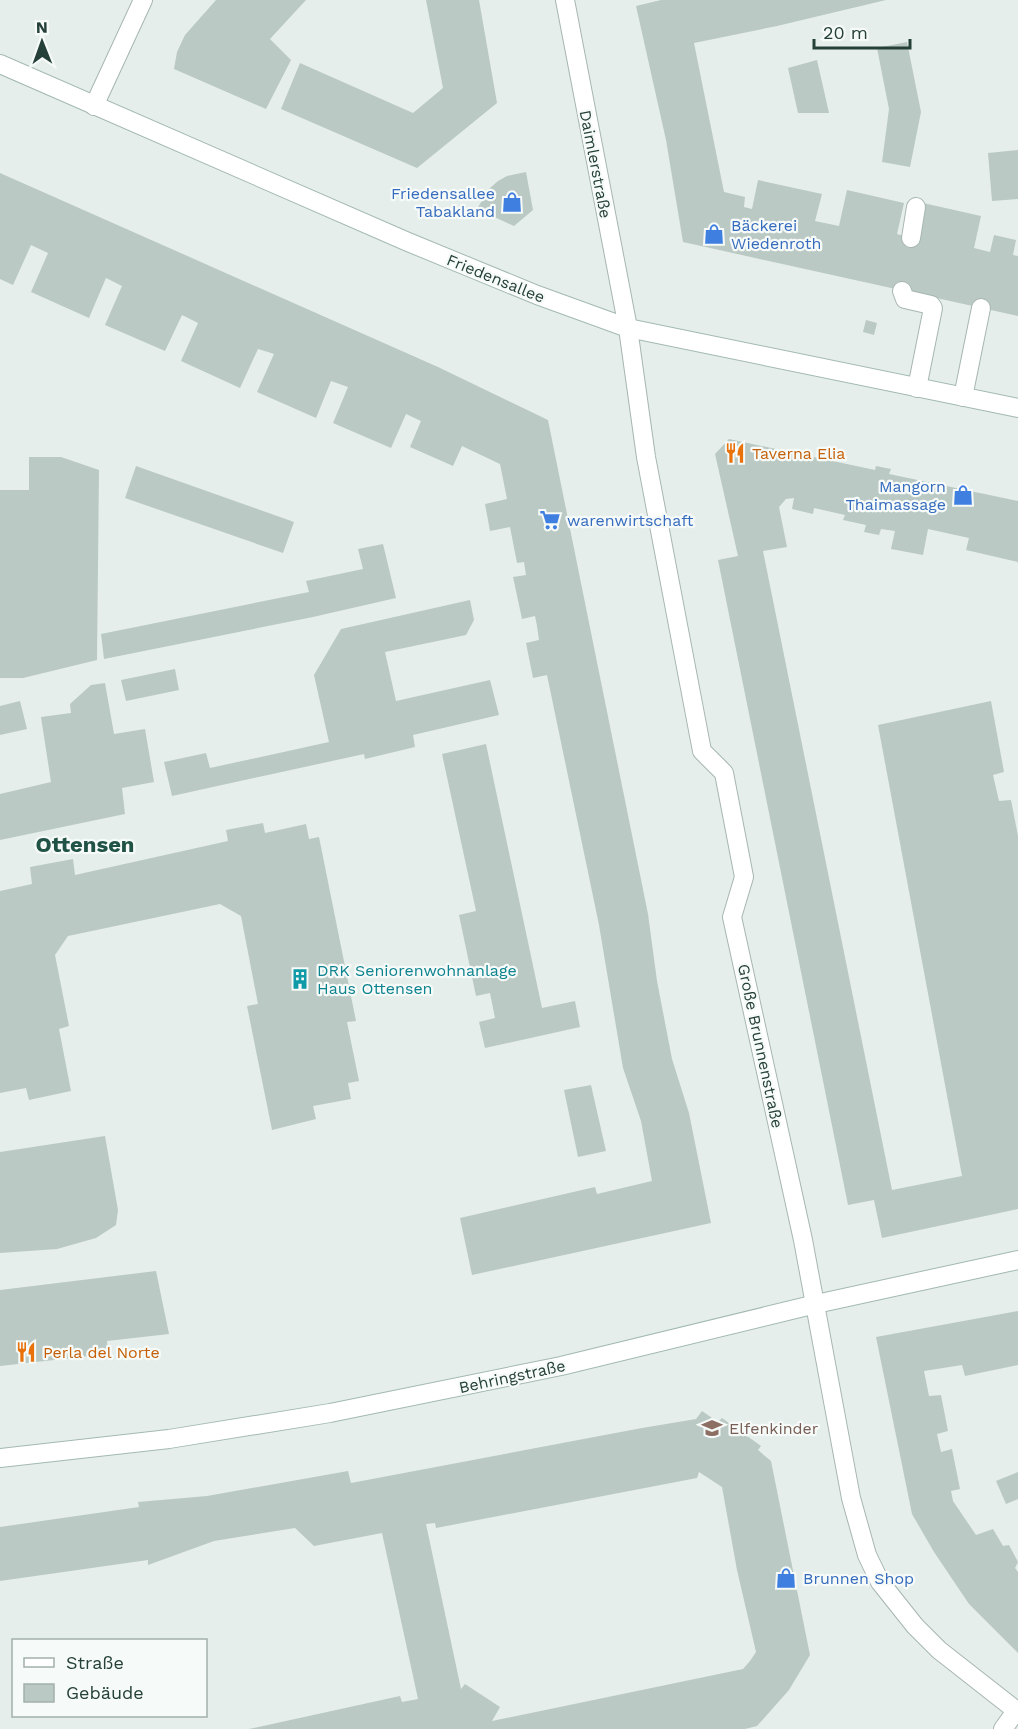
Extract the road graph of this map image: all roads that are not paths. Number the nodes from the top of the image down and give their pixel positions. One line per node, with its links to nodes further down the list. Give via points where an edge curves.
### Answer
1 (143, 0): 4 (street)
2 (565, 0): 9 (street, Daimlerstraße)
3 (0, 64): 4 (street, Friedensallee)
4 (94, 106): 9 (street, Friedensallee, via 475,270)
5 (916, 207): 6 (street)
6 (911, 238)
7 (902, 291): 10 (street, via 905,299 933,308)
8 (981, 308): 11 (street)
9 (628, 328): 10 (street, Friedensallee); 14 (street, Große Brunnenstraße, via 646,457 702,751 724,773 744,877 732,917)
10 (917, 388): 11 (street, Friedensallee)
11 (963, 397): 12 (street, Friedensallee)
12 (1018, 407)
13 (1018, 1260): 14 (street, Behringstraße)
14 (816, 1304): 15 (street, Behringstraße, via 561,1366 290,1420 169,1439); 16 (street, Große Brunnenstraße, via 851,1498 873,1570 915,1626 939,1650)
15 (0, 1458)
16 (1017, 1712): 17 (street)
17 (1003, 1729)

